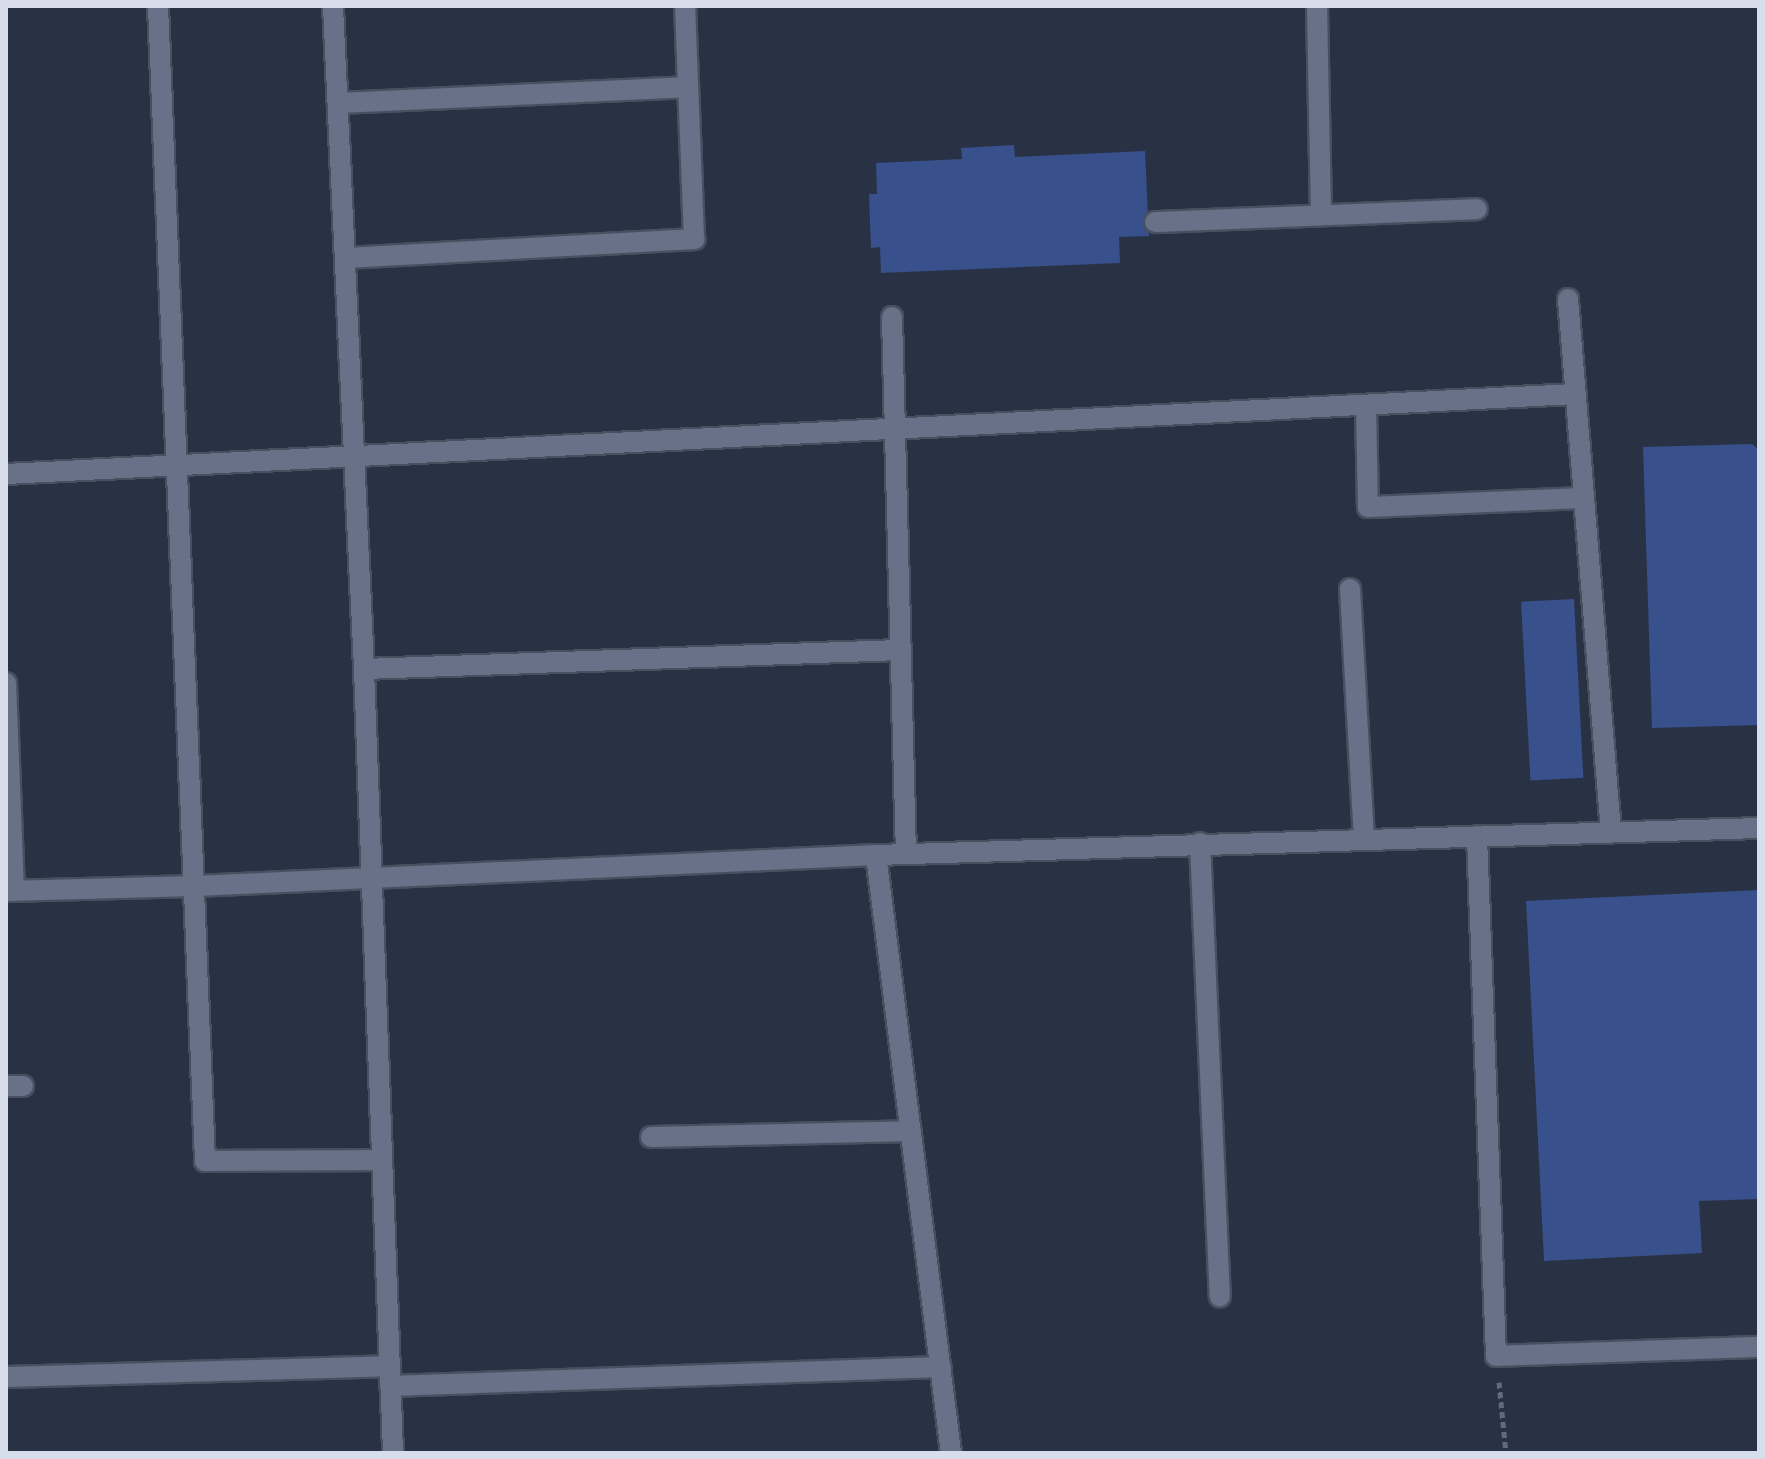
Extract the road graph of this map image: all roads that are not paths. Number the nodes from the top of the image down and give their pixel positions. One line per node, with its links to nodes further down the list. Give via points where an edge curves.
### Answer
1 (158, 6): 17 (street)
2 (333, 6): 6 (street)
3 (685, 6): 5 (street)
4 (1317, 6): 8 (street)
5 (687, 87): 6 (street); 10 (street, via 694,239)
6 (338, 103): 10 (street)
7 (1477, 209): 8 (street)
8 (1321, 215): 9 (street)
9 (1155, 222)
10 (346, 258): 16 (street)
11 (1568, 299): 13 (street)
12 (892, 317): 15 (street)
13 (1576, 394): 14 (street); 19 (street)
14 (1366, 405): 15 (street); 19 (street, via 1368,507)
15 (894, 431): 16 (street); 21 (street)
16 (355, 458): 17 (street); 22 (street)
17 (178, 465): 18 (street); 32 (street)
18 (6, 474)
19 (1584, 498): 25 (street)
20 (1350, 589): 27 (street)
21 (900, 650): 22 (street); 29 (street)
22 (364, 669): 31 (street)
23 (6, 683): 33 (street)
24 (1759, 828): 25 (street)
25 (1611, 832): 26 (street)
26 (1477, 836): 27 (street); 38 (street, via 1496,1356)
27 (1364, 839): 28 (street)
28 (1200, 843): 29 (street); 37 (street)
29 (906, 854): 30 (street)
30 (876, 855): 31 (street); 34 (street)
31 (372, 878): 32 (street); 36 (street)
32 (196, 886): 33 (street); 36 (street, via 205,1161)
33 (10, 891)
34 (911, 1131): 35 (street); 39 (street)
35 (651, 1137)
36 (380, 1160): 40 (street)
37 (1220, 1297)
38 (1759, 1347)
39 (941, 1367): 40 (street); 43 (street)
40 (390, 1376): 41 (street); 42 (street)
41 (6, 1377)
42 (393, 1453)
43 (951, 1453)

